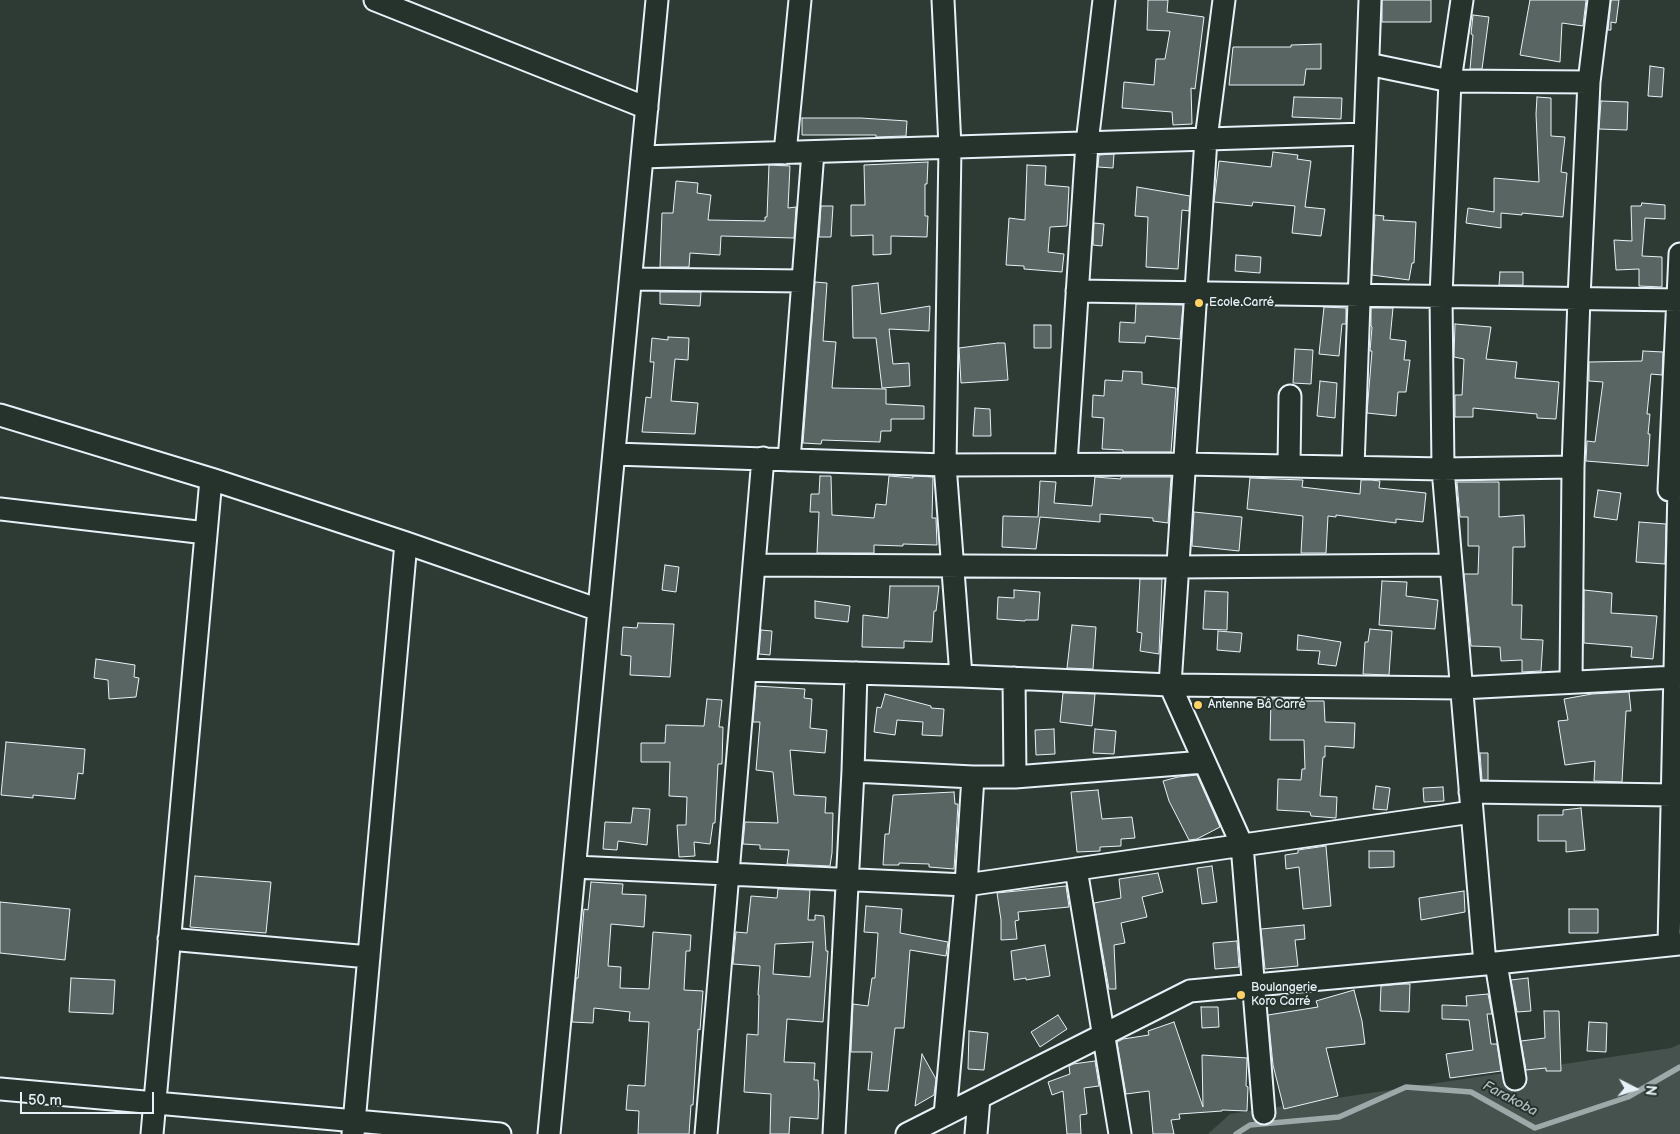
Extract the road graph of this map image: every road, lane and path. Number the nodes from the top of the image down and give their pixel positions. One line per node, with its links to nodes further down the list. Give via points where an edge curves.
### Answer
1 (375, 0): 13 (street)
2 (658, 0): 13 (street)
3 (800, 0): 18 (street)
4 (943, 0): 17 (street)
5 (1104, 0): 16 (street)
6 (1224, 0): 15 (street)
7 (1370, 0): 10 (street)
8 (1462, 0): 11 (street)
9 (1598, 0): 12 (street)
10 (1368, 64): 11 (street); 14 (street)
11 (1450, 80): 12 (street); 27 (street)
12 (1588, 82): 28 (street)
13 (647, 108): 20 (street)
14 (1365, 134): 15 (street); 26 (street)
15 (1206, 139): 16 (street); 25 (street)
16 (1087, 143): 17 (street); 24 (street)
17 (950, 147): 19 (street); 37 (street)
18 (784, 152): 19 (street); 20 (street)
19 (813, 152): 23 (street)
20 (642, 157): 22 (street)
21 (1680, 254): 29 (street)
22 (631, 279): 23 (street); 32 (street)
23 (802, 281): 34 (street)
24 (1077, 291): 25 (street); 35 (street)
25 (1196, 293): 26 (street); 36 (street)
26 (1360, 295): 27 (street); 40 (street)
27 (1441, 296): 28 (street); 41 (street)
28 (1578, 298): 29 (street); 39 (street)
29 (1678, 300): 43 (street, via 1669,490)
30 (1290, 396): 38 (street)
31 (0, 415): 42 (street)
32 (614, 454): 33 (street); 51 (street)
33 (763, 458): 34 (street); 47 (street)
34 (789, 460): 37 (street)
35 (1066, 464): 36 (street); 37 (street)
36 (1184, 464): 38 (street); 50 (street)
37 (945, 465): 48 (street)
38 (1289, 466): 40 (street)
39 (1573, 467): 41 (street); 57 (street)
40 (1353, 468): 41 (street)
41 (1443, 469): 49 (street)
42 (211, 479): 45 (street); 46 (street)
43 (1679, 486): 55 (street)
44 (0, 515): 45 (street)
45 (206, 533): 72 (street)
46 (406, 544): 51 (street); 74 (street)
47 (754, 565): 48 (street); 52 (street)
48 (952, 566): 50 (street); 54 (street)
49 (1450, 566): 50 (street); 59 (street)
50 (1177, 567): 58 (street)
51 (599, 610): 67 (street)
52 (745, 670): 53 (street); 69 (street)
53 (856, 673): 54 (street); 61 (street)
54 (961, 676): 56 (street)
55 (1675, 677): 57 (street); 64 (street)
56 (1014, 678): 58 (street); 63 (street)
57 (1571, 682): 59 (street)
58 (1170, 685): 59 (street); 60 (street)
59 (1461, 688): 65 (street)
60 (1204, 762): 63 (street); 66 (street)
61 (853, 771): 62 (street); 70 (street)
62 (973, 777): 63 (street); 71 (street)
63 (1015, 777)
64 (1672, 795): 65 (street); 73 (street)
65 (1471, 802): 66 (street); 75 (street)
66 (1242, 845): 68 (street); 76 (street)
67 (574, 867): 69 (street); 87 (street)
68 (1076, 869): 71 (street); 77 (street)
69 (727, 874): 70 (street); 88 (street)
70 (847, 879): 71 (street); 89 (street)
71 (966, 885): 83 (street)
72 (170, 939): 74 (street); 81 (street)
73 (1675, 945): 75 (street)
74 (369, 957): 84 (street)
75 (1491, 963): 76 (street); 78 (street)
76 (1253, 985): 77 (street, via 1190,991); 82 (street)
77 (1103, 1035): 80 (street); 92 (street)
78 (1515, 1079)
79 (0, 1089): 81 (street)
80 (979, 1098): 83 (street); 91 (street)
81 (155, 1103): 84 (street); 85 (street)
82 (1264, 1113)
83 (945, 1115): 90 (street)
84 (354, 1128): 86 (street)
85 (152, 1134)
86 (500, 1134)
87 (549, 1134)
88 (706, 1134)
89 (834, 1134)
90 (907, 1134)
91 (976, 1134)
92 (1120, 1134)

